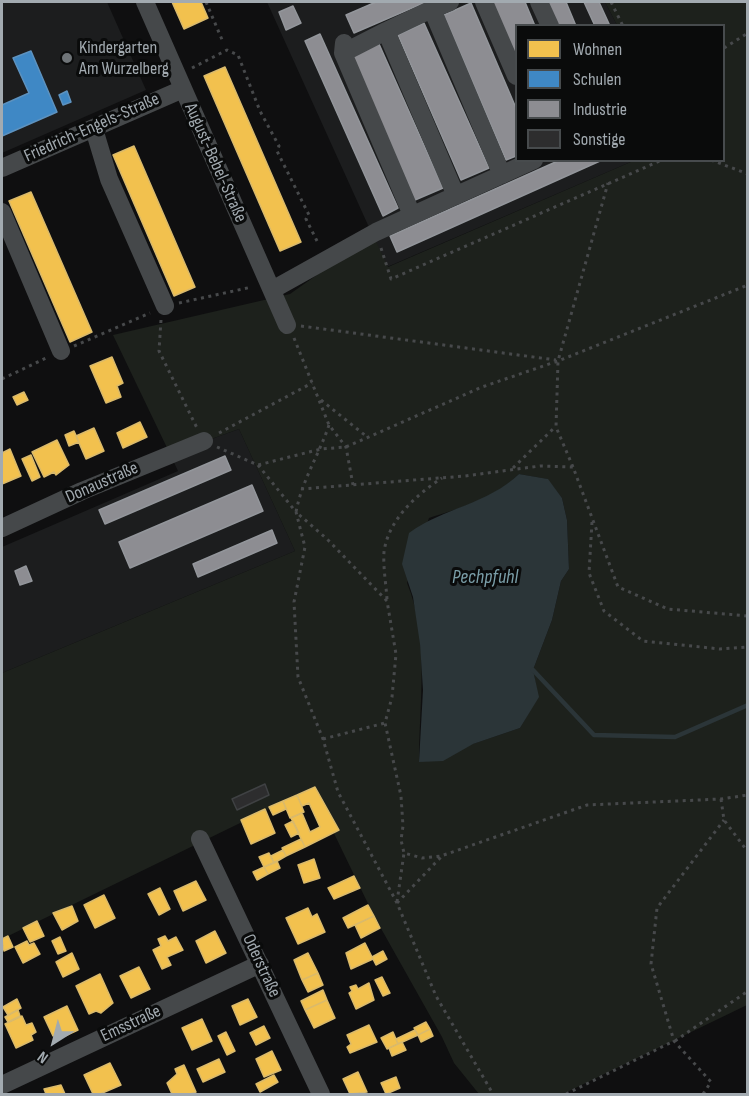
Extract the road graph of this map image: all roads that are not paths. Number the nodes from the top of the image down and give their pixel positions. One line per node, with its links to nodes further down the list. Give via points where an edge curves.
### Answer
1 (145, 2): 9 (street, August-Bebel-Straße)
2 (450, 2): 5 (street)
3 (484, 2): 8 (street)
4 (539, 2): 6 (street)
5 (432, 9): 7 (street); 13 (street)
6 (549, 24)
7 (386, 31): 14 (street); 16 (street, via 344,46)
8 (515, 74)
9 (183, 89): 10 (street, Friedrich-Engels-Straße); 17 (street, August-Bebel-Straße)
10 (94, 129): 12 (street, Friedrich-Engels-Straße); 18 (street, via 109,179)
11 (530, 162): 13 (street)
12 (2, 168)
13 (502, 175): 14 (street)
14 (456, 196): 16 (street)
15 (2, 212): 20 (street)
16 (412, 215): 17 (street)
17 (270, 285): 19 (street, August-Bebel-Straße)
18 (165, 306)
19 (287, 325)
20 (61, 351)
21 (204, 441): 22 (street, Donaustraße)
22 (2, 528)
23 (200, 839): 24 (street, Oderstraße)
24 (260, 964): 25 (street, Emsstraße); 26 (street, Oderstraße)
25 (2, 1084)
26 (321, 1095)

